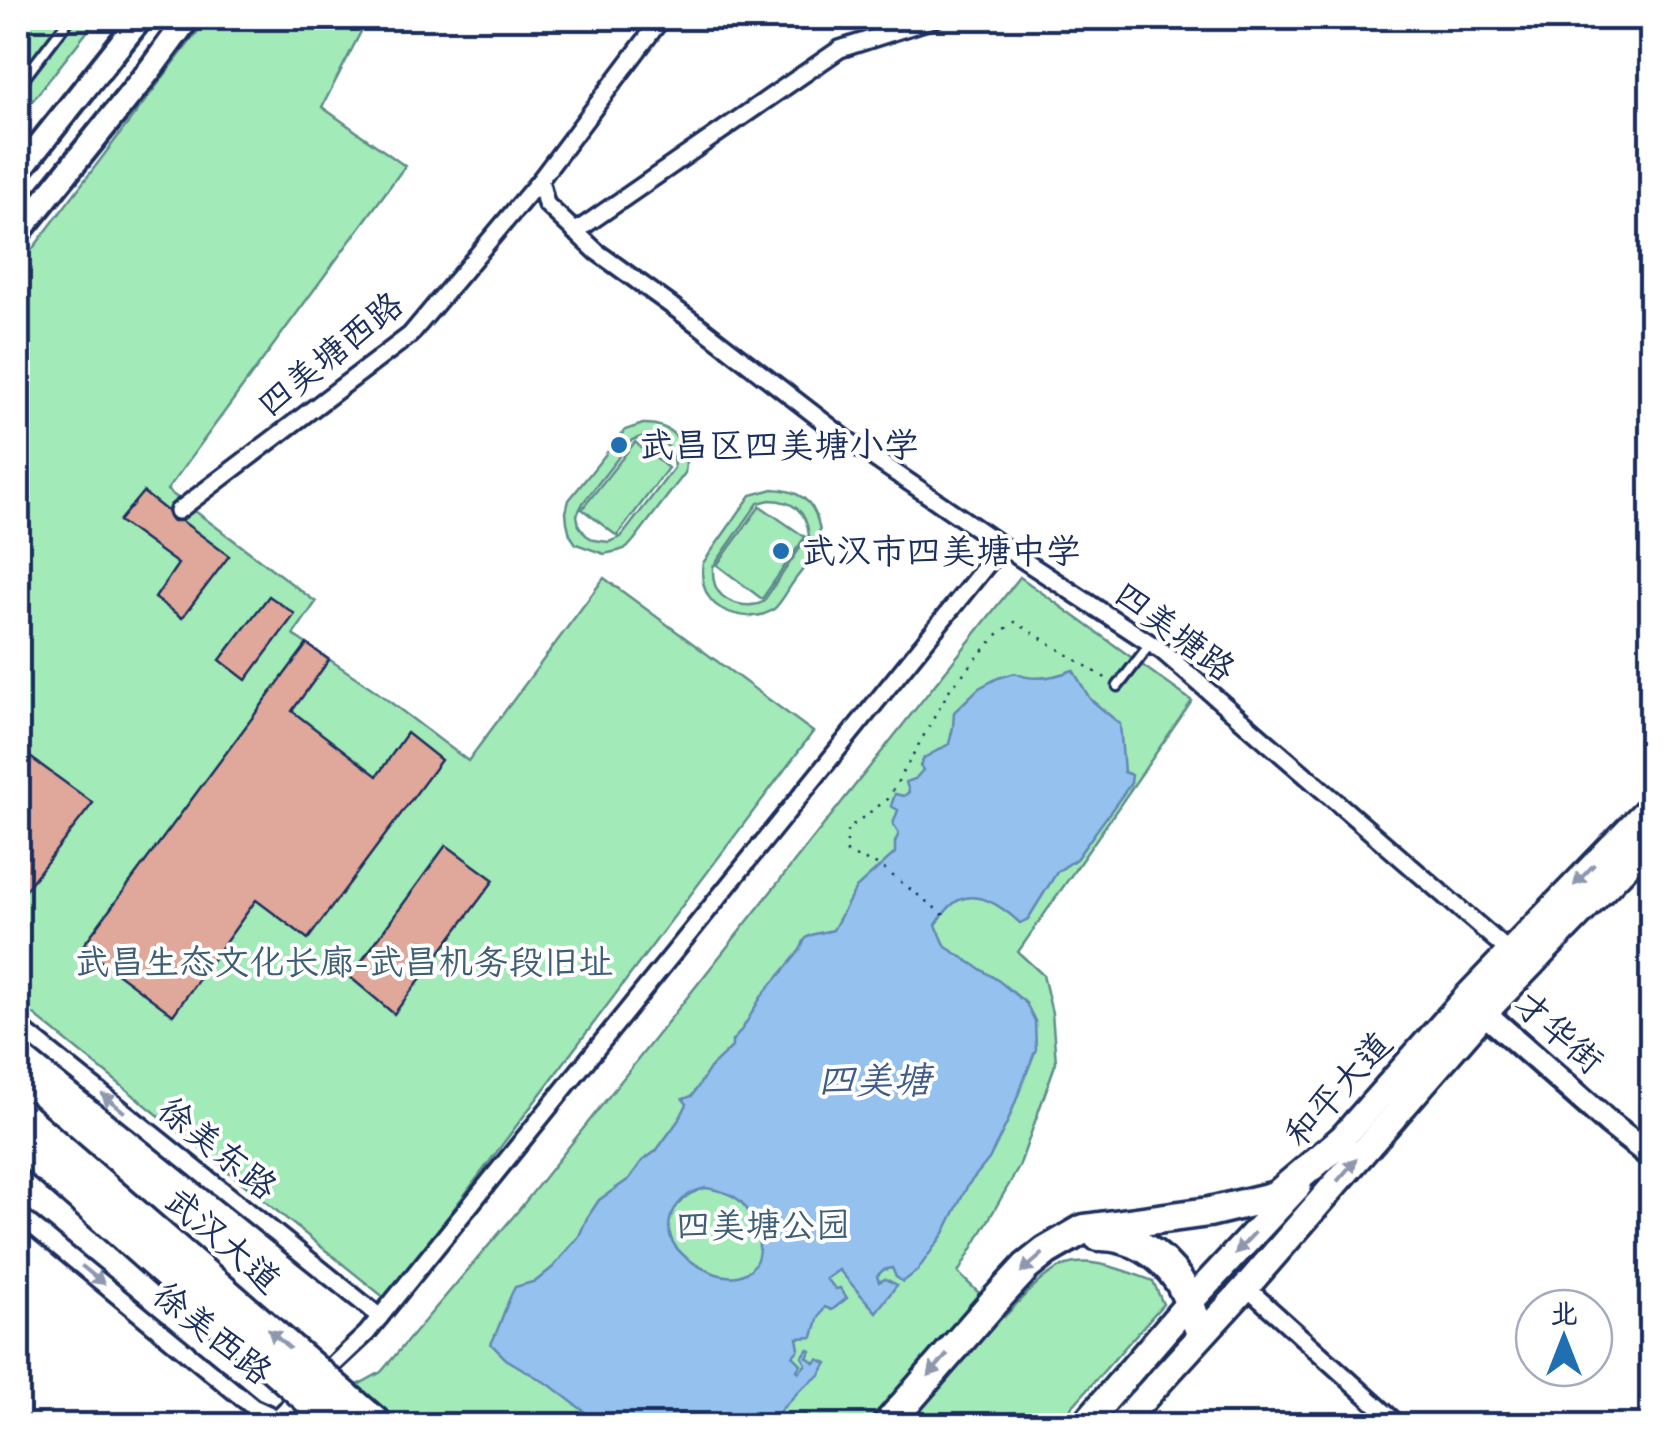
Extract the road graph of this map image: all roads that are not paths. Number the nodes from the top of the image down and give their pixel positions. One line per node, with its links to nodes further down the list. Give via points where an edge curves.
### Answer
1 (70, 18): 6 (lane)
2 (140, 18): 7 (main road)
3 (188, 18): 10 (main road)
4 (662, 18): 9 (street, 四美塘西路)
5 (936, 18): 12 (street, via 840,49)
6 (18, 86)
7 (81, 93): 8 (main road); 10 (main road, via 114,79 119,84 52,177)
8 (18, 172)
9 (540, 180): 12 (street, 四美塘路, via 546,204); 13 (street, 四美塘西路, via 410,335)
10 (53, 189): 11 (main road)
11 (18, 232)
12 (575, 232): 14 (street, 四美塘路, via 846,439)
13 (178, 510)
14 (1002, 546): 15 (street, 四美塘路); 30 (street)
15 (1151, 643): 16 (lane); 19 (street, 四美塘路)
16 (1118, 686)
17 (1652, 805): 19 (main road, 和平大道, one-way to 19)
18 (1652, 838): 19 (main road, 和平大道)
19 (1518, 960): 20 (main road, 和平大道)
20 (1475, 1005): 23 (main road, 和平大道); 25 (main road, 才华街); 28 (main road, 和平大道, one-way to 20)
21 (18, 1026): 30 (street, 徐美东路, one-way to 21)
22 (18, 1112): 33 (highway, 武汉大道, one-way to 22, bridge)
23 (1341, 1141): 27 (highway, via 1276,1196); 29 (main road, 和平大道, one-way to 29)
24 (18, 1143): 32 (highway, 武汉大道, bridge)
25 (1652, 1157)
26 (18, 1214): 30 (street, 徐美西路, one-way to 30, via 253,1407 276,1418)
27 (1068, 1237): 29 (highway, via 1131,1241 1160,1258); 34 (highway, one-way to 34, via 1026,1267)
28 (1246, 1286): 31 (main road, 和平大道); 37 (street)
29 (1188, 1304): 31 (highway); 35 (main road, 和平大道)
30 (380, 1317)
31 (1201, 1333): 36 (main road, 和平大道)
32 (338, 1426)
33 (380, 1426)
34 (886, 1426)
35 (1083, 1426)
36 (1119, 1426)
37 (1400, 1426)

